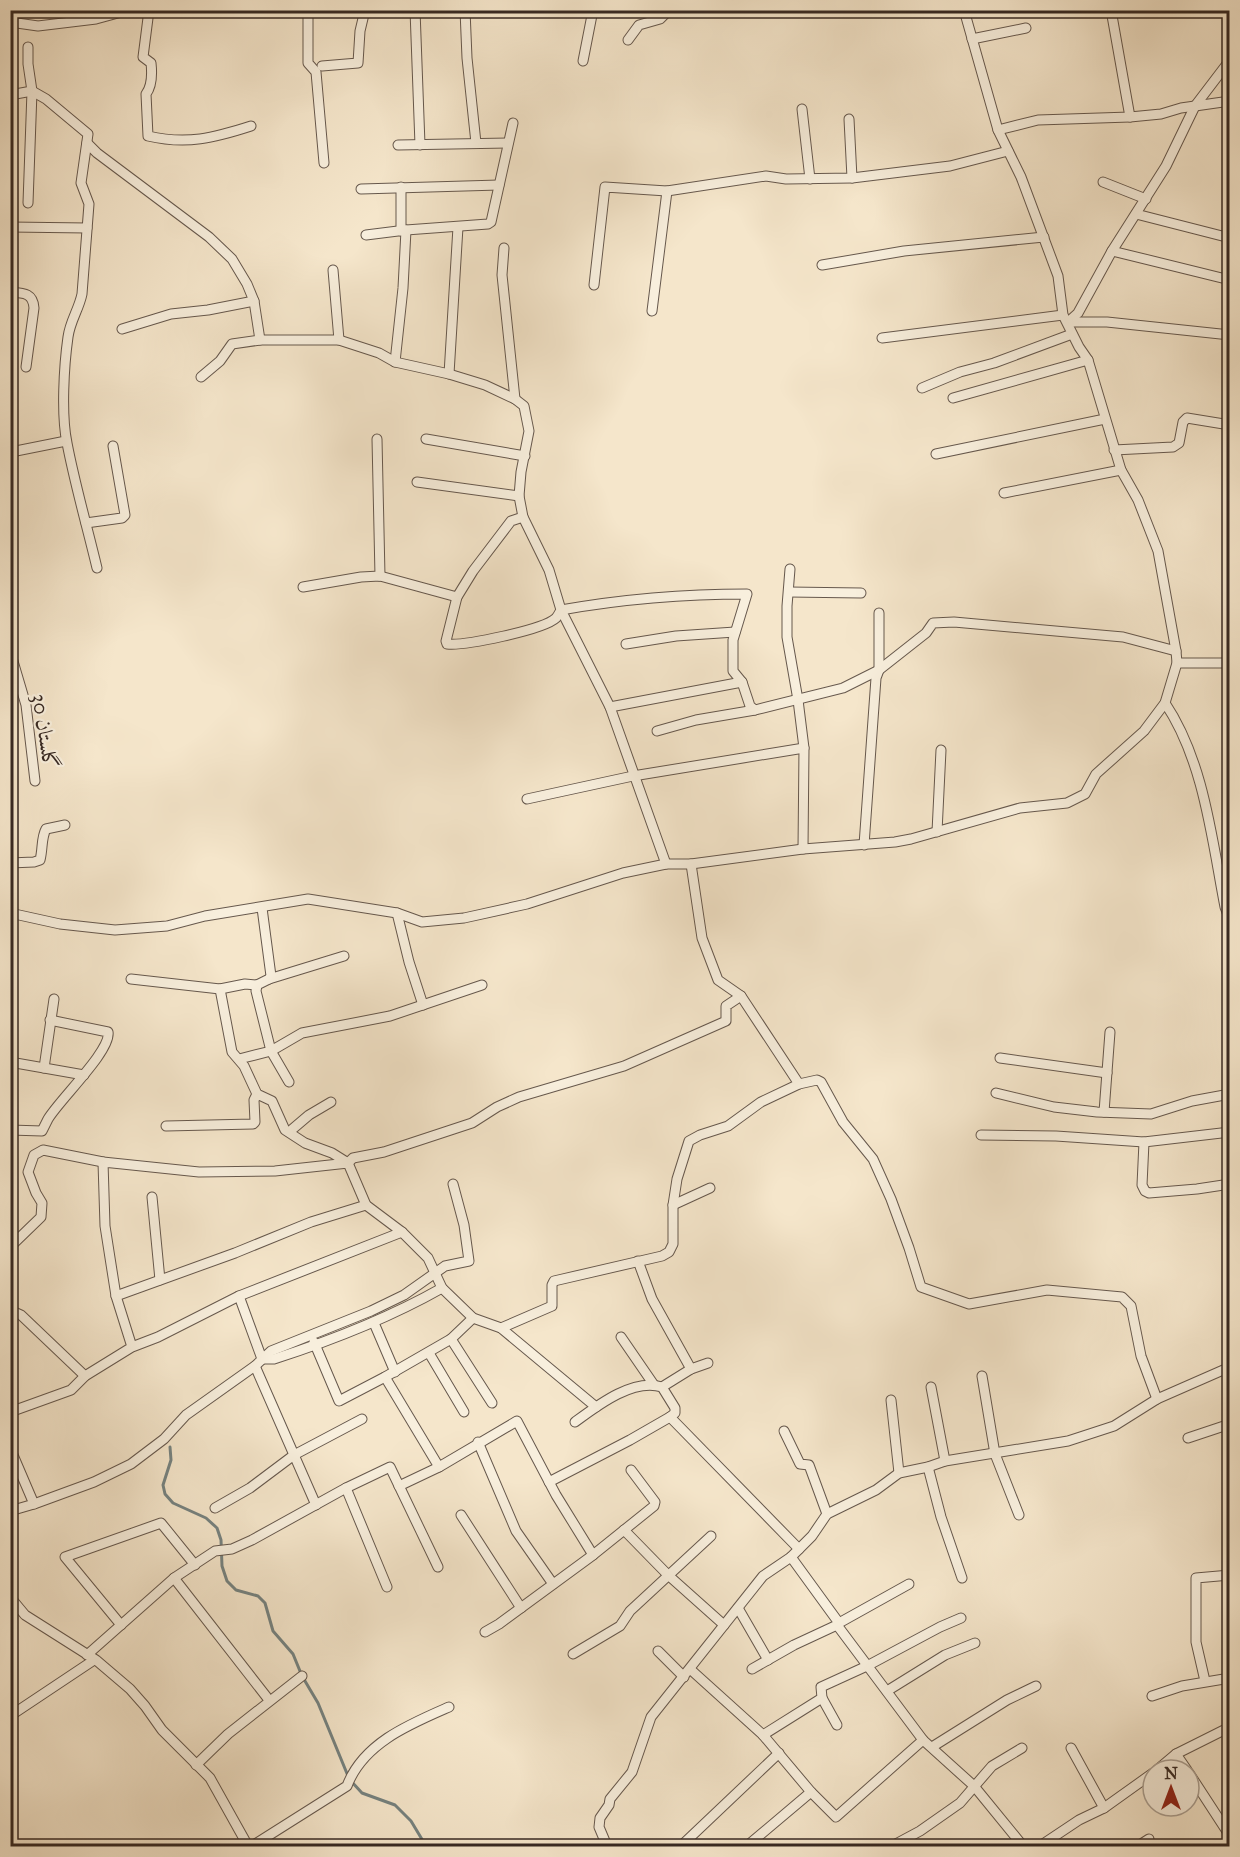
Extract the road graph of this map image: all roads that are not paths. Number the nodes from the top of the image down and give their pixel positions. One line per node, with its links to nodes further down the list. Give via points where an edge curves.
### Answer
1 (129, 10): 11 (street)
2 (145, 10): 28 (street, via 148,18 143,57 151,63 150,89 146,94 148,136 212,139)
3 (295, 10): 36 (street, via 308,16 308,63 316,72)
4 (365, 10): 19 (street, via 358,63)
5 (415, 10): 34 (street)
6 (465, 10): 32 (street)
7 (593, 10): 18 (street)
8 (669, 10): 15 (street, via 660,19 639,25)
9 (964, 10): 14 (street)
10 (1111, 10): 25 (street)
11 (94, 15): 12 (street, via 38,26)
12 (10, 22)
13 (1026, 28): 14 (street)
14 (972, 39): 29 (street)
15 (628, 40)
16 (28, 47): 20 (street)
17 (1230, 60): 23 (street)
18 (583, 61)
19 (322, 66)
20 (32, 91): 21 (street); 30 (street, via 88,134); 45 (street)
21 (10, 95)
22 (1230, 101): 23 (street)
23 (1195, 106): 25 (street); 44 (street)
24 (802, 109): 38 (street)
25 (1130, 117): 29 (street, via 1038,120)
26 (849, 119): 37 (street)
27 (513, 123): 31 (street)
28 (251, 126)
29 (998, 130): 35 (street)
30 (87, 143): 49 (street, via 81,183 89,204); 61 (street, via 209,237 232,259)
31 (508, 143): 32 (street); 40 (street)
32 (476, 144): 34 (street)
33 (398, 145): 34 (street)
34 (420, 145)
35 (1008, 150): 37 (street, via 950,166); 52 (street)
36 (324, 163)
37 (852, 178): 38 (street)
38 (810, 179): 43 (street, via 766,176)
39 (1104, 182): 44 (street)
40 (499, 185): 41 (street); 48 (street, via 491,222)
41 (401, 187): 42 (street); 50 (street)
42 (361, 189)
43 (667, 191): 59 (street, via 605,187); 62 (street)
44 (1146, 199): 46 (street)
45 (28, 203)
46 (1136, 214): 53 (street); 55 (street)
47 (10, 227): 49 (street)
48 (458, 227): 50 (street); 73 (street)
49 (87, 228): 82 (street, via 82,294 68,338)
50 (404, 230): 51 (street); 71 (street, via 403,288)
51 (366, 235)
52 (1044, 237): 56 (street, via 904,250); 63 (street, via 1058,276)
53 (1230, 238)
54 (504, 248): 77 (street, via 502,275)
55 (1112, 251): 58 (street); 63 (street, via 1078,313)
56 (822, 265)
57 (333, 270): 69 (street)
58 (1230, 280)
59 (594, 285)
60 (10, 292): 72 (street, via 33,300)
61 (254, 301): 64 (street, via 171,314); 68 (street)
62 (652, 311)
63 (1065, 319): 65 (street); 66 (street); 67 (street)
64 (122, 329)
65 (1072, 334): 70 (street); 75 (street)
66 (1230, 335)
67 (882, 338)
68 (260, 340): 69 (street); 74 (street, via 232,344)
69 (339, 340): 71 (street, via 380,353)
70 (1088, 360): 76 (street); 78 (street)
71 (394, 362): 73 (street)
72 (26, 368)
73 (449, 374): 77 (street)
74 (201, 377)
75 (922, 388)
76 (953, 398)
77 (515, 399): 87 (street, via 524,406 529,431)
78 (1105, 419): 84 (street); 86 (street)
79 (1230, 425): 84 (street, via 1186,418 1179,443 1173,447)
80 (377, 439): 96 (street)
81 (426, 439): 87 (street)
82 (66, 441): 85 (street); 93 (street)
83 (113, 446): 93 (street, via 124,515)
84 (1114, 450): 88 (street)
85 (11, 452)
86 (936, 454)
87 (525, 456): 91 (street)
88 (1121, 470): 90 (street); 106 (street, via 1158,551)
89 (417, 482): 91 (street)
90 (1004, 493)
91 (519, 495): 92 (street)
92 (523, 517): 100 (street, via 511,521); 101 (street, via 549,570)
93 (86, 523): 94 (street)
94 (97, 568)
95 (790, 569): 98 (street)
96 (380, 576): 97 (street); 100 (street)
97 (303, 587)
98 (789, 592): 99 (street); 111 (street, via 787,637)
99 (861, 593)
100 (457, 597): 101 (street, via 446,641 449,645 524,632 555,619)
101 (561, 610): 103 (street, via 690,594 747,594); 113 (street)
102 (879, 613): 109 (street)
103 (735, 632): 104 (street); 110 (street, via 733,671)
104 (626, 644)
105 (10, 651): 119 (street, گلستان 30, via 26,705)
106 (1176, 651): 107 (street); 109 (street, via 1123,637 933,623)
107 (1178, 663): 108 (street); 112 (street)
108 (1230, 663)
109 (879, 670): 111 (street, via 843,687); 123 (street)
110 (742, 682): 113 (street); 114 (street)
111 (798, 700): 114 (street); 116 (street)
112 (1165, 703): 122 (street, via 1144,731 1096,774 1085,794 1067,803 1020,808); 128 (street, via 1187,743)
113 (610, 706): 118 (street)
114 (755, 710): 115 (street)
115 (657, 731)
116 (804, 748): 118 (street); 124 (street)
117 (941, 750): 122 (street)
118 (633, 776): 120 (street); 126 (street)
119 (35, 781)
120 (527, 799)
121 (65, 825): 125 (street, via 46,829 40,860)
122 (937, 832): 123 (street)
123 (864, 845): 124 (street)
124 (803, 849): 127 (street)
125 (10, 863)
126 (666, 864): 127 (street); 131 (street, via 464,918 422,922)
127 (691, 864): 139 (street, via 706,949 718,980)
128 (1227, 906): 132 (street)
129 (262, 908): 130 (street, via 167,926 115,930); 131 (street, via 308,899); 135 (street)
130 (10, 913)
131 (397, 913): 141 (street)
132 (1230, 920)
133 (344, 956): 135 (street)
134 (131, 978): 138 (street)
135 (269, 979): 136 (street)
136 (257, 985): 138 (street); 144 (street)
137 (482, 985): 141 (street)
138 (220, 989): 146 (street, via 232,1052)
139 (741, 996): 152 (street); 165 (street, via 726,1006 726,1021 624,1066 519,1097 472,1123 384,1152 352,1158)
140 (54, 999): 142 (street)
141 (423, 1005): 144 (street, via 390,1016 302,1033)
142 (51, 1020): 148 (street); 150 (street, via 108,1032 108,1040)
143 (1110, 1032): 149 (street)
144 (271, 1051): 146 (street); 151 (street)
145 (1000, 1058): 149 (street)
146 (239, 1059): 154 (street)
147 (10, 1062): 148 (street)
148 (44, 1068): 150 (street)
149 (1107, 1073): 157 (street)
150 (84, 1075): 159 (street, via 42,1131)
151 (289, 1082)
152 (800, 1084): 170 (street, via 761,1102 728,1126 689,1141 676,1179); 201 (street, via 821,1082 843,1122 873,1159 906,1238 921,1287 969,1304 1047,1290 1122,1297 1131,1306 1141,1356)
153 (996, 1093): 157 (street, via 1054,1107)
154 (257, 1094): 158 (street, via 253,1124); 160 (street, via 272,1101)
155 (1230, 1094): 157 (street, via 1151,1114)
156 (331, 1102): 160 (street)
157 (1104, 1112)
158 (166, 1126)
159 (10, 1130)
160 (289, 1132): 165 (street)
161 (1230, 1132): 163 (street)
162 (981, 1135): 163 (street)
163 (1144, 1142): 167 (street, via 1145,1191)
164 (103, 1162): 165 (street, via 199,1172 275,1171); 173 (street, via 38,1151 28,1172 42,1203 41,1217); 178 (street, via 105,1226)
165 (348, 1163): 171 (street)
166 (453, 1184): 175 (street, via 470,1261 445,1266)
167 (1230, 1184)
168 (710, 1188): 170 (street)
169 (152, 1197): 176 (street)
170 (673, 1204): 174 (street, via 673,1244 669,1252)
171 (366, 1205): 172 (street); 176 (street)
172 (402, 1232): 175 (street, via 428,1258); 179 (street)
173 (10, 1247)
174 (638, 1262): 184 (street, via 554,1281 552,1306); 194 (street, via 652,1299)
175 (435, 1274): 177 (street); 181 (street)
176 (160, 1280): 178 (street)
177 (442, 1288): 182 (street); 183 (street)
178 (116, 1296): 189 (street)
179 (239, 1296): 189 (street); 192 (street)
180 (10, 1310): 196 (street)
181 (370, 1311): 183 (street); 185 (street)
182 (472, 1318): 184 (street); 187 (street)
183 (375, 1322): 188 (street); 195 (street)
184 (501, 1328): 204 (street)
185 (311, 1334): 188 (street); 192 (street, via 271,1351)
186 (621, 1336): 199 (street)
187 (451, 1339): 190 (street); 203 (street)
188 (316, 1346): 192 (street); 198 (street, via 338,1400)
189 (132, 1347): 196 (street)
190 (429, 1353): 195 (street); 206 (street)
191 (708, 1362): 194 (street)
192 (258, 1363): 216 (street); 225 (street, via 186,1415 164,1439 131,1464)
193 (1230, 1367): 201 (street)
194 (691, 1369): 199 (street)
195 (395, 1372): 198 (street)
196 (86, 1376): 205 (street, via 72,1390)
197 (982, 1376): 215 (street)
198 (386, 1377): 218 (street)
199 (658, 1386): 204 (street, via 647,1384); 207 (street, via 675,1408)
200 (931, 1387): 217 (street)
201 (1157, 1399): 215 (street, via 1114,1426 1077,1438)
202 (891, 1401): 221 (street)
203 (492, 1403)
204 (596, 1407): 209 (street)
205 (10, 1412)
206 (464, 1412)
207 (670, 1417): 222 (street); 234 (street)
208 (362, 1419): 216 (street)
209 (575, 1422)
210 (1230, 1424): 212 (street)
211 (784, 1431): 229 (street, via 800,1464 809,1465)
212 (1188, 1438)
213 (478, 1442): 218 (street); 222 (street, via 517,1421); 243 (street, via 516,1531)
214 (10, 1448): 225 (street)
215 (995, 1454): 217 (street); 231 (street)
216 (294, 1455): 226 (street); 227 (street)
217 (945, 1461): 219 (street)
218 (438, 1467): 223 (street)
219 (928, 1467): 221 (street); 242 (street)
220 (631, 1470): 232 (street, via 655,1504)
221 (899, 1473): 229 (street, via 876,1490)
222 (549, 1482): 235 (street)
223 (399, 1486): 224 (street, via 390,1467); 238 (street)
224 (346, 1488): 226 (street); 245 (street)
225 (34, 1504): 228 (street)
226 (316, 1505): 237 (street)
227 (215, 1508)
228 (10, 1511)
229 (827, 1514): 234 (street)
230 (462, 1515): 247 (street)
231 (1019, 1515)
232 (624, 1530): 235 (street); 239 (street)
233 (711, 1536): 239 (street)
234 (799, 1549): 236 (street)
235 (593, 1555): 243 (street)
236 (791, 1557): 248 (street, via 763,1576); 250 (street)
237 (195, 1565): 241 (street); 251 (street, via 161,1523 65,1557)
238 (438, 1567)
239 (668, 1575): 252 (street); 256 (street, via 620,1626)
240 (1230, 1575): 263 (street, via 1196,1578 1196,1642)
241 (174, 1578): 251 (street); 269 (street)
242 (962, 1578)
243 (553, 1584): 247 (street)
244 (909, 1584): 250 (street)
245 (387, 1587)
246 (10, 1597): 257 (street, via 25,1615)
247 (521, 1608): 253 (street)
248 (738, 1608): 252 (street); 258 (street)
249 (961, 1618): 259 (street)
250 (838, 1624): 258 (street); 259 (street)
251 (121, 1625): 257 (street)
252 (724, 1625): 261 (street)
253 (485, 1632)
254 (975, 1643): 266 (street, via 945,1655)
255 (658, 1651): 261 (street)
256 (573, 1654)
257 (91, 1657): 271 (street); 283 (street, via 130,1689)
258 (768, 1660): 260 (street)
259 (867, 1666): 266 (street); 268 (street, via 821,1687)
260 (753, 1669)
261 (687, 1673): 274 (street); 292 (street, via 651,1717 633,1772 600,1818 599,1827)
262 (302, 1676): 269 (street)
263 (1204, 1681): 264 (street); 267 (street)
264 (1228, 1681)
265 (1036, 1686): 276 (street)
266 (887, 1691): 275 (street)
267 (1152, 1696)
268 (822, 1698): 272 (street); 274 (street)
269 (269, 1700): 283 (street)
270 (449, 1707): 291 (street, via 392,1736 361,1761 347,1786)
271 (10, 1716)
272 (837, 1725)
273 (1230, 1727): 280 (street)
274 (763, 1735): 279 (street)
275 (924, 1740): 276 (street); 286 (street, via 836,1817)
276 (932, 1746): 285 (street)
277 (1022, 1748): 285 (street, via 992,1766)
278 (1071, 1748): 288 (street)
279 (779, 1753): 286 (street); 293 (street)
280 (1176, 1754): 281 (street); 282 (street)
281 (1171, 1758)
282 (1179, 1758)
283 (196, 1766): 291 (street, via 210,1778)
284 (1141, 1782): 288 (street)
285 (974, 1786): 295 (street, via 960,1803); 296 (street)
286 (811, 1792): 294 (street)
287 (1201, 1792): 289 (street)
288 (1104, 1808): 297 (street)
289 (1230, 1836)
290 (1149, 1839): 298 (street)
291 (250, 1846)
292 (607, 1846)
293 (681, 1846)
294 (747, 1846)
295 (892, 1846)
296 (1023, 1846)
297 (1040, 1846)
298 (1138, 1846)

